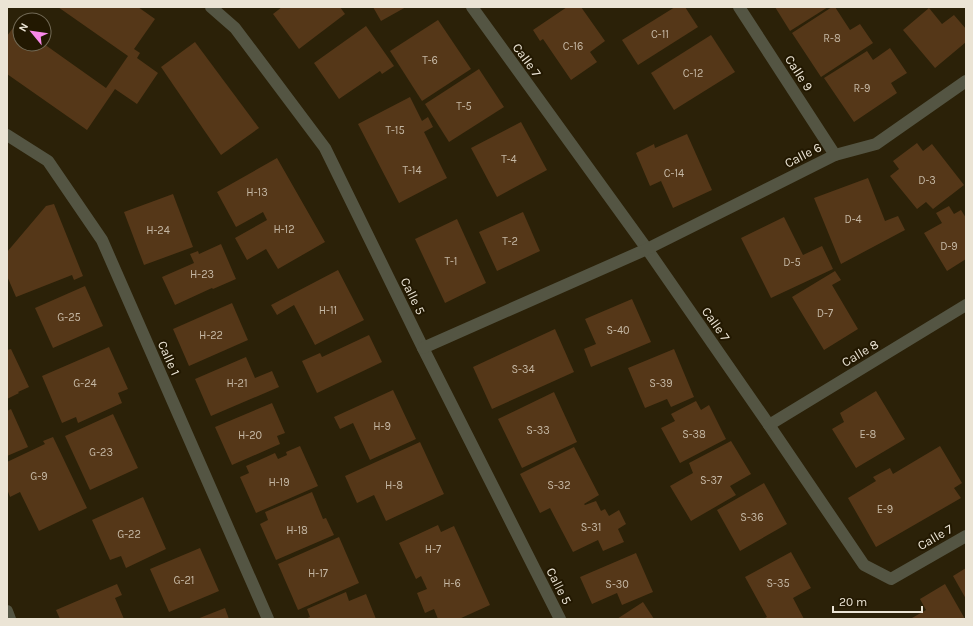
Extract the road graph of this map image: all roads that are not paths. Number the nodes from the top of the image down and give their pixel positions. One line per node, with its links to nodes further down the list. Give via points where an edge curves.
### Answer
1 (211, 7): 9 (street, Calle 5, via 235,28 325,148)
2 (472, 7): 7 (street, Calle 7)
3 (739, 7): 6 (street, Calle 9)
4 (966, 81): 6 (street, Calle 6, via 876,144)
5 (7, 135): 14 (street, Calle 1, via 48,161 102,240)
6 (835, 154): 7 (street, Calle 6)
7 (647, 249): 9 (street, Calle 6); 10 (street, Calle 7)
8 (966, 305): 10 (street, Calle 8)
9 (423, 348): 15 (street, Calle 5)
10 (769, 425): 11 (street, Calle 7, via 864,565 891,579)
11 (966, 536)
12 (7, 611): 13 (street)
13 (10, 619)
14 (268, 619)
15 (560, 619)

